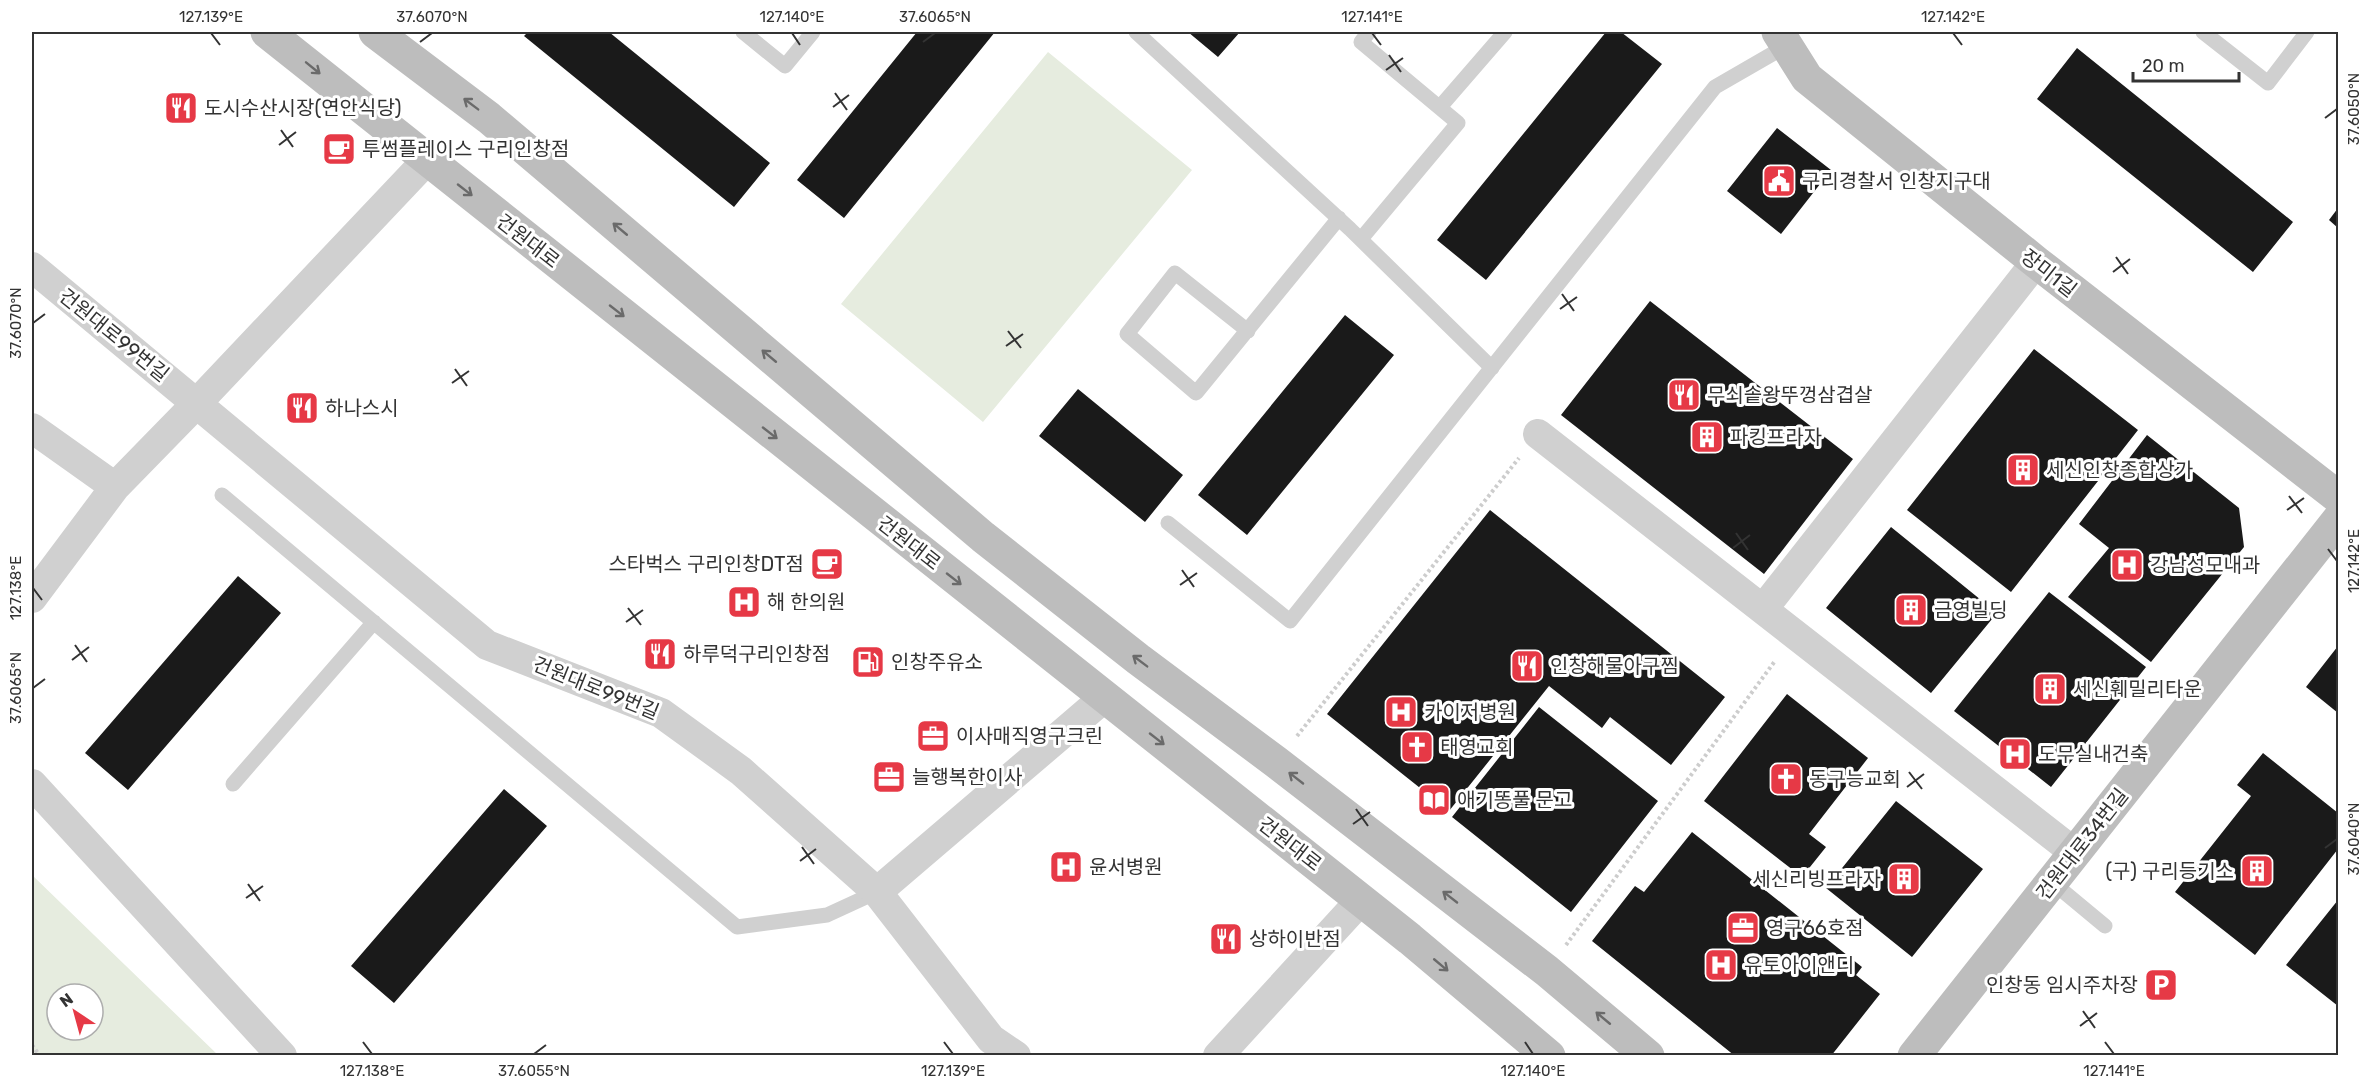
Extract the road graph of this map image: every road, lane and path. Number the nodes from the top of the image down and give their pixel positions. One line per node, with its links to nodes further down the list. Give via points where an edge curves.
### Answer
1 (267, 32): 12 (street, 건원대로, one-way to 12)
2 (375, 32): 32 (street, one-way to 2, via 983,537 489,118)
3 (743, 32): 4 (lane, via 785,66)
4 (813, 32)
5 (1136, 32): 13 (lane)
6 (1369, 32): 11 (lane, via 1361,42)
7 (1504, 32): 11 (lane)
8 (2203, 32): 9 (lane, via 2268,83)
9 (2307, 32)
10 (1782, 39): 15 (street, 장미1길, via 1807,78); 18 (lane, via 1715,87)
11 (1440, 107): 14 (lane, via 1458,123)
12 (427, 160): 19 (street); 31 (street, 건원대로, one-way to 31)
13 (1339, 218): 14 (lane); 17 (lane)
14 (1360, 239): 18 (lane)
15 (2036, 262): 24 (street, 장미1길); 28 (street)
16 (32, 267): 19 (street, 건원대로99번길)
17 (1248, 331): 17 (lane, via 1196,393 1127,334 1175,273)
18 (1492, 368): 26 (lane, via 1290,621)
19 (197, 403): 22 (street); 37 (street, 건원대로99번길, via 488,645 662,713 741,771)
20 (32, 428): 22 (street)
21 (1538, 434): 28 (street); 32 (path)
22 (115, 486): 27 (street)
23 (222, 495): 29 (lane)
24 (2338, 497)
25 (2338, 520): 35 (street, 건원대로34번길)
26 (1168, 523)
27 (32, 598)
28 (1763, 609): 30 (street)
29 (374, 622): 34 (lane); 37 (lane, via 737,927 827,915)
30 (1795, 633): 35 (street); 40 (path)
31 (1105, 697): 37 (street); 38 (street, 건원대로, one-way to 38)
32 (1276, 762): 40 (street, one-way to 32)
33 (32, 784): 43 (street)
34 (233, 784)
35 (2075, 853): 36 (street, 건원대로34번길)
36 (2052, 882): 39 (lane); 48 (street, 건원대로34번길)
37 (877, 892): 44 (street, 건원대로99번길, via 991,1039)
38 (1361, 900): 45 (street); 46 (street, 건원대로, one-way to 46)
39 (2105, 926)
40 (1547, 971): 47 (street, one-way to 40)
41 (32, 1045): 42 (path)
42 (40, 1056)
43 (282, 1056)
44 (1016, 1056)
45 (1218, 1056)
46 (1549, 1056)
47 (1648, 1056)
48 (1914, 1056)

